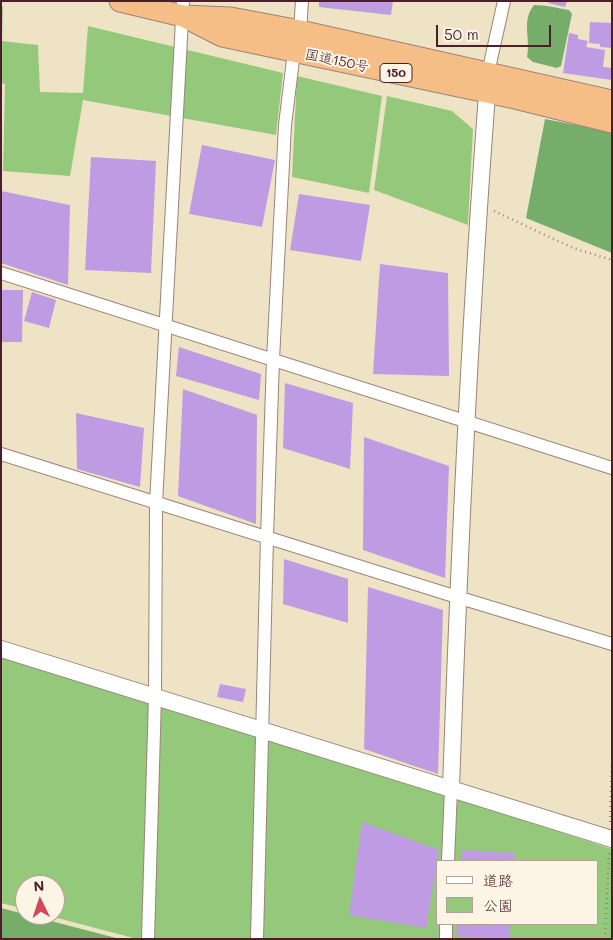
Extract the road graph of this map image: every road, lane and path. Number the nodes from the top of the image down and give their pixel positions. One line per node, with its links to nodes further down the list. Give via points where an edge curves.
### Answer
1 (120, 1): 4 (highway, 国道150号 / 150)
2 (302, 1): 5 (street)
3 (504, 1): 7 (street)
4 (183, 9): 5 (highway, 国道150号 / 150); 6 (highway, 国道150号 / 150, via 222,36); 13 (street)
5 (300, 31): 7 (highway, 国道150号 / 150)
6 (294, 52): 7 (highway, 国道150号 / 150); 14 (street, via 285,125)
7 (487, 83): 8 (highway, 国道150号 / 150); 9 (highway, 国道150号 / 150, via 515,98); 10 (street)
8 (612, 102)
9 (612, 122)
10 (479, 204): 11 (path, via 572,248); 15 (street)
11 (612, 260)
12 (1, 274): 13 (street)
13 (165, 325): 14 (street); 18 (street)
14 (274, 360): 15 (street); 19 (street)
15 (466, 422): 17 (street); 20 (street)
16 (1, 454): 18 (street)
17 (612, 468)
18 (156, 503): 19 (street); 23 (street)
19 (267, 537): 20 (street); 24 (street)
20 (457, 597): 21 (street); 26 (street)
21 (612, 644)
22 (1, 649): 23 (street)
23 (155, 697): 24 (street); 30 (street)
24 (262, 731): 26 (street); 31 (street)
25 (612, 762): 27 (path)
26 (451, 789): 27 (street); 28 (street)
27 (611, 839): 33 (path)
28 (448, 860)
29 (446, 925): 32 (street)
30 (148, 939)
31 (257, 939)
32 (446, 939)
33 (605, 939)

